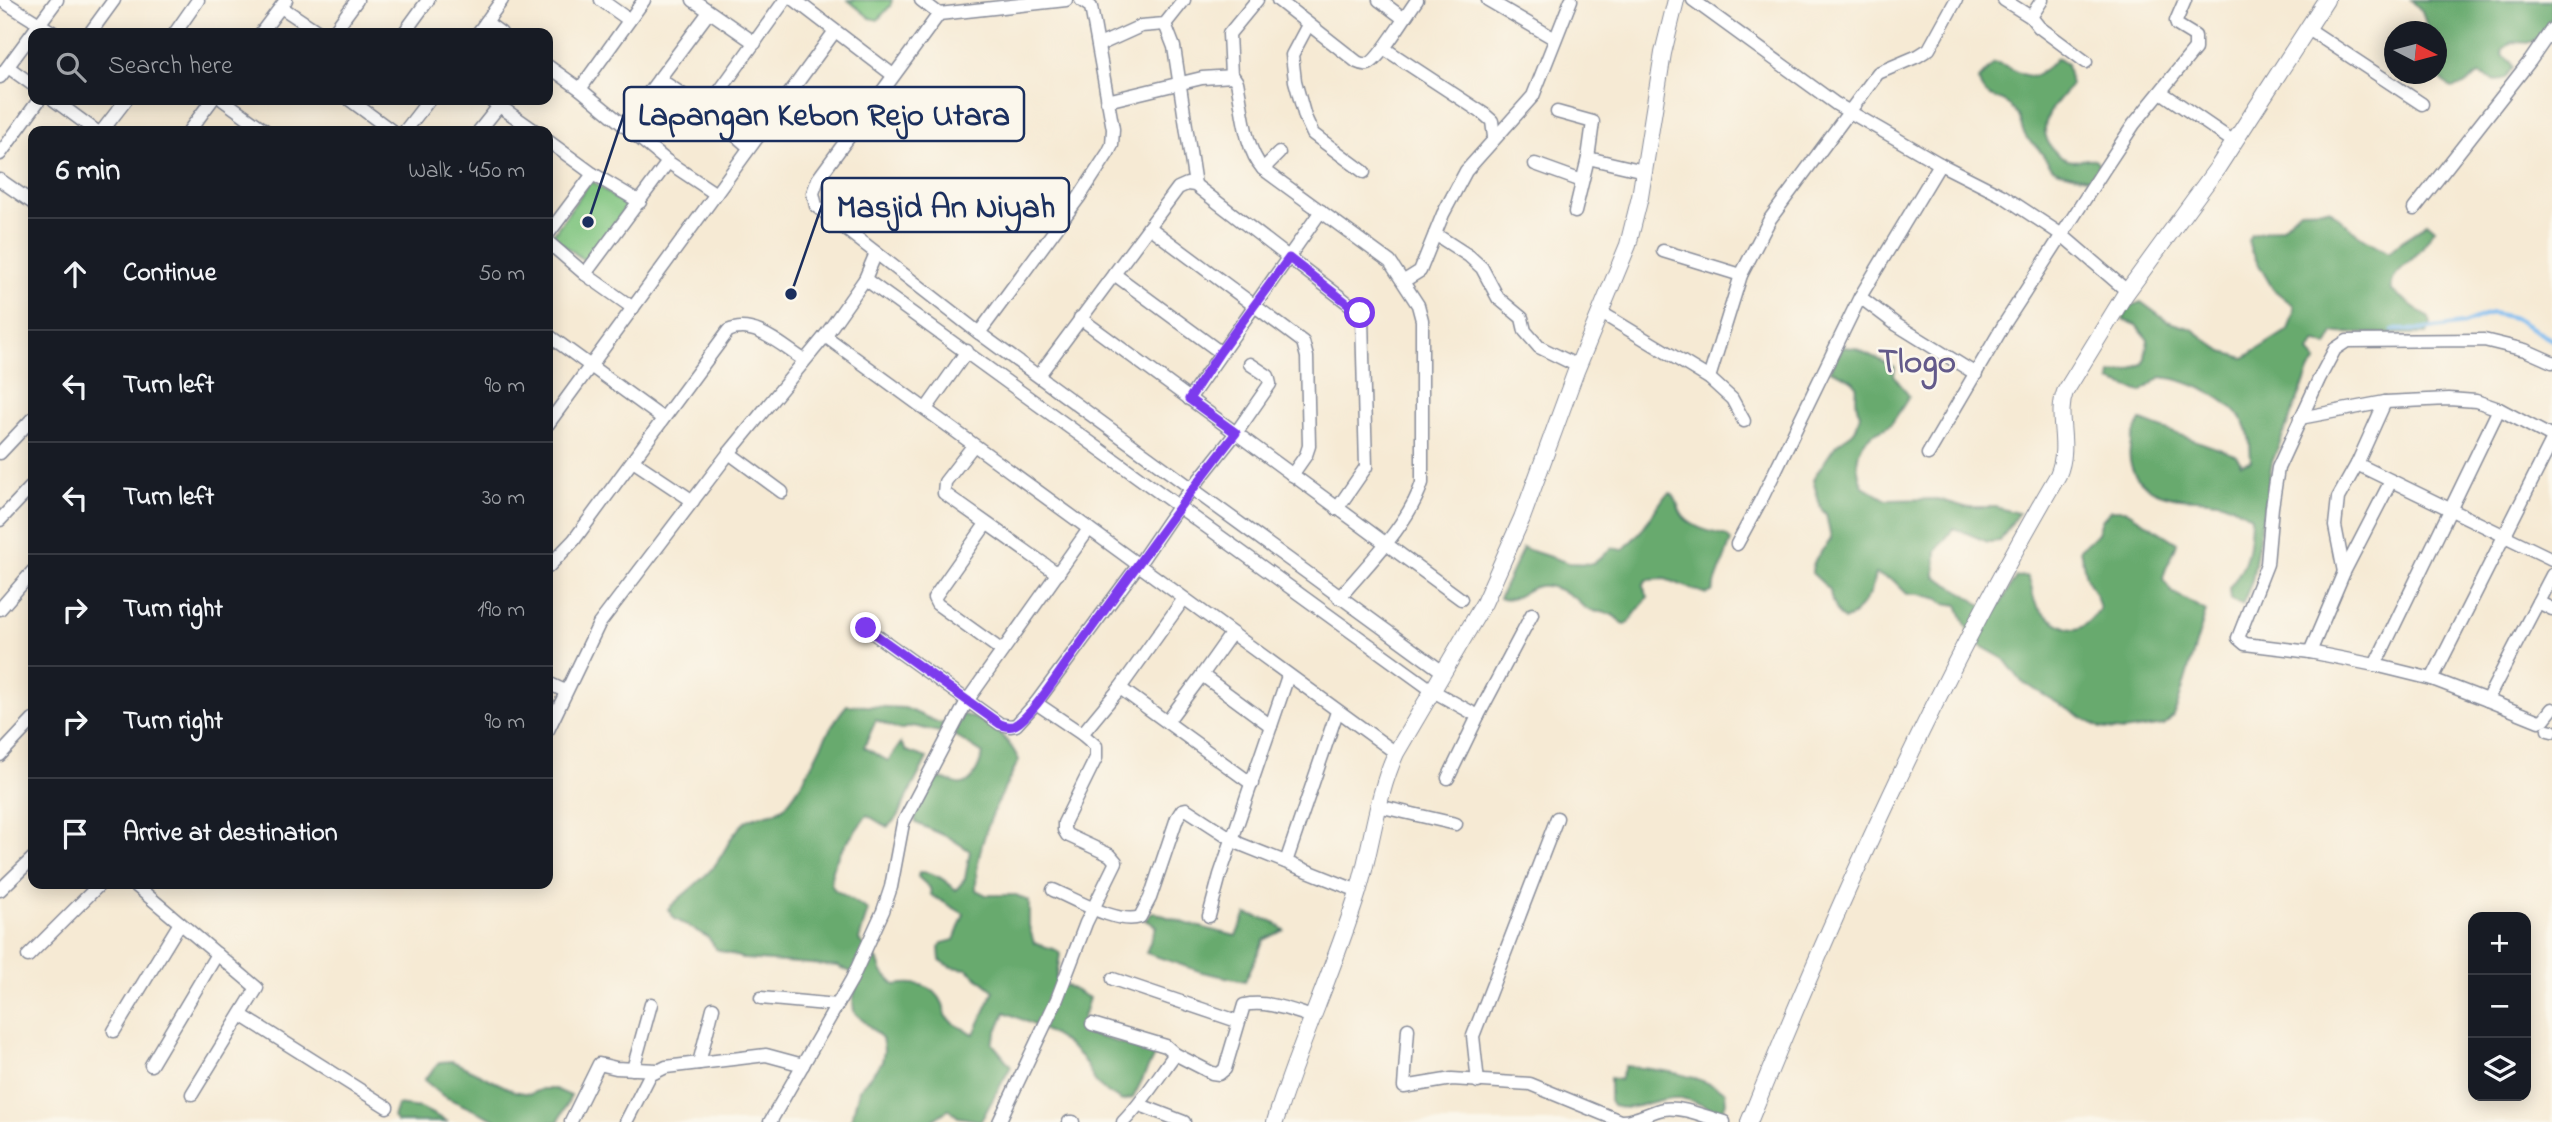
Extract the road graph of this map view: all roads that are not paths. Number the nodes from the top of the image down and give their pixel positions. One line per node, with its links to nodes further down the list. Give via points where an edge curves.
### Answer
1 (1, 0): 37 (street)
2 (57, 0): 37 (street)
3 (114, 0): 42 (street)
4 (198, 0): 43 (street)
5 (357, 0): 46 (street)
6 (428, 0): 47 (street)
7 (502, 0): 36 (street)
8 (601, 0): 35 (street)
9 (644, 0): 35 (street)
10 (693, 0): 31 (street)
11 (785, 0): 55 (street)
12 (795, 0): 52 (street)
13 (920, 0): 32 (street)
14 (1066, 0): 32 (street)
15 (1184, 0): 38 (street)
16 (1256, 0): 62 (street, via 1229,34)
17 (1278, 0): 39 (street)
18 (1379, 0): 34 (street)
19 (1418, 0): 34 (street)
20 (1488, 0): 53 (street)
21 (1572, 0): 53 (street)
22 (1676, 0): 102 (street)
23 (1693, 0): 81 (street)
24 (1956, 0): 81 (street, via 1928,49 1878,73)
25 (2004, 0): 33 (street)
26 (2042, 0): 33 (street)
27 (2185, 0): 67 (street, via 2176,22 2195,36 2195,49)
28 (2326, 0): 50 (street)
29 (1090, 2): 56 (street)
30 (284, 3): 44 (street); 45 (street)
31 (709, 12): 55 (street); 63 (street)
32 (939, 14): 61 (street)
33 (2031, 17): 58 (street)
34 (1403, 18): 57 (street)
35 (628, 20): 66 (street)
36 (486, 22): 48 (street); 49 (street)
37 (40, 24): 40 (street); 41 (street)
38 (1165, 24): 56 (street, via 1140,26); 65 (street)
39 (1308, 24): 57 (street, via 1363,65); 103 (street, via 1292,55 1305,117 1313,134)
40 (37, 28)
41 (46, 28)
42 (94, 28)
43 (178, 28)
44 (266, 28)
45 (314, 28)
46 (337, 28)
47 (408, 28)
48 (482, 28)
49 (494, 28)
50 (2307, 28): 69 (street); 92 (street)
51 (2552, 29): 111 (street)
52 (835, 31): 61 (street); 94 (street)
53 (1555, 39): 91 (street, via 1533,96)
54 (28, 40): 60 (street)
55 (755, 43): 79 (street)
56 (1099, 45): 68 (street)
57 (1385, 49): 91 (street, via 1484,114 1492,121)
58 (2086, 62)
59 (553, 70): 66 (street)
60 (4, 72): 64 (street)
61 (893, 75): 120 (street, via 818,178 813,193 819,209)
62 (1231, 75): 65 (street); 101 (street, via 1237,82 1253,156)
63 (659, 79): 79 (street); 90 (street)
64 (28, 83)
65 (1180, 84): 68 (street); 107 (street)
66 (580, 89): 90 (street)
67 (2161, 92): 92 (street); 117 (street, via 2134,124)
68 (1107, 101): 133 (street, via 1114,129 1108,153)
69 (2422, 104)
70 (35, 105): 96 (street)
71 (61, 105): 82 (street)
72 (121, 105): 83 (street)
73 (208, 105): 84 (street)
74 (230, 105): 85 (street)
75 (357, 105): 86 (street)
76 (425, 105): 87 (street)
77 (494, 105): 88 (street)
78 (498, 105): 89 (street)
79 (706, 110): 94 (street)
80 (1557, 112): 97 (street, via 1592,122)
81 (1850, 112): 100 (street); 124 (street, via 1785,195)
82 (89, 126)
83 (106, 126)
84 (193, 126)
85 (259, 126)
86 (385, 126)
87 (409, 126)
88 (482, 126)
89 (528, 126)
90 (624, 126): 98 (street)
91 (1494, 137): 116 (street, via 1466,171)
92 (2234, 142): 127 (street)
93 (553, 145): 104 (street)
94 (749, 147): 108 (street)
95 (1279, 153): 101 (street)
96 (0, 154)
97 (1588, 158): 102 (street); 106 (street)
98 (668, 162): 108 (street); 110 (street)
99 (1535, 164): 106 (street)
100 (1940, 164): 117 (street, via 2003,196); 128 (street)
101 (1263, 169): 112 (street)
102 (1644, 171): 131 (street, via 1628,245)
103 (1364, 172)
104 (593, 174): 110 (street); 115 (street)
105 (0, 180): 109 (street)
106 (1583, 181): 113 (street)
107 (1195, 185): 114 (street, via 1178,188); 121 (street)
108 (716, 194): 130 (street)
109 (28, 200)
110 (640, 202): 122 (street)
111 (2414, 209)
112 (1321, 211): 121 (street); 126 (street, via 1377,250)
113 (1575, 212)
114 (1149, 226): 123 (street); 129 (street)
115 (553, 227)
116 (1435, 234): 126 (street, via 1420,271); 141 (street, via 1482,268 1498,298 1521,318 1539,347)
117 (2062, 235): 127 (street); 143 (street)
118 (553, 246): 122 (street)
119 (1663, 251): 124 (street)
120 (876, 253): 125 (street); 133 (street)
121 (1289, 258): 129 (street); 170 (street, via 1357,310 1364,323 1366,467)
122 (585, 274): 130 (street)
123 (1114, 274): 132 (street); 137 (street)
124 (1741, 275): 145 (street)
125 (865, 279): 134 (street); 136 (street)
126 (1404, 281): 176 (street, via 1422,320 1422,483)
127 (2127, 291): 266 (street, via 2065,392 2065,449 2058,475 1928,714 1828,931)
128 (1860, 297): 143 (street); 177 (street)
129 (1255, 306): 137 (street); 163 (street, via 1306,347 1309,450)
130 (632, 308): 142 (street)
131 (1600, 312): 141 (street); 145 (street)
132 (1080, 318): 144 (street); 146 (street)
133 (979, 333): 144 (street)
134 (825, 336): 138 (street); 148 (street)
135 (553, 339): 142 (street)
136 (967, 351): 148 (street); 169 (street)
137 (1220, 352): 146 (street)
138 (804, 360): 151 (street, via 758,331 734,328 723,336); 159 (street)
139 (2552, 362): 152 (street, via 2484,340 2347,341 2335,349)
140 (1250, 364): 155 (street, via 1268,376 1270,384)
141 (1578, 366): 197 (street, via 1522,518 1484,603)
142 (590, 367): 150 (street); 151 (street)
143 (1976, 373): 160 (street)
144 (1039, 375): 166 (street)
145 (1709, 378): 153 (street, via 1732,399)
146 (1189, 399): 155 (street)
147 (2385, 402): 149 (street, via 2449,399); 152 (street); 162 (street)
148 (926, 409): 157 (street)
149 (2500, 409): 156 (street); 171 (street)
150 (553, 415)
151 (662, 418): 179 (street, via 574,540)
152 (2300, 418): 195 (street, via 2278,468 2267,564 2238,634 2245,644)
153 (1744, 422)
154 (28, 423): 158 (street)
155 (1236, 433): 163 (street); 166 (street)
156 (2552, 439): 175 (street)
157 (973, 446): 173 (street, via 943,490); 174 (street)
158 (0, 453)
159 (729, 453): 167 (street); 168 (street)
160 (1928, 454)
161 (636, 463): 168 (street)
162 (2357, 464): 164 (street); 181 (street, via 2338,498 2335,526)
163 (1292, 475): 170 (street)
164 (2391, 481): 171 (street); 181 (street)
165 (28, 490): 172 (street)
166 (1191, 490): 169 (street); 185 (street)
167 (782, 492)
168 (692, 501): 203 (street, via 603,617)
169 (1178, 507): 180 (street); 204 (street)
170 (1337, 509): 176 (street)
171 (2451, 509): 175 (street); 196 (street)
172 (0, 520)
173 (986, 524): 182 (street); 194 (street, via 934,598)
174 (1089, 529): 180 (street); 182 (street)
175 (2502, 536): 178 (street); 200 (street)
176 (1384, 544): 185 (street); 186 (street)
177 (1737, 544)
178 (2552, 559)
179 (553, 562)
180 (1139, 564): 187 (street); 207 (street)
181 (2344, 572): 195 (street)
182 (1058, 574): 194 (street)
183 (2552, 575): 188 (street)
184 (28, 577): 190 (street)
185 (1339, 598): 197 (street)
186 (1461, 599)
187 (1183, 600): 193 (street); 202 (street)
188 (2538, 602): 189 (street); 205 (street)
189 (2552, 608)
190 (0, 609)
191 (1532, 614): 210 (street)
192 (866, 628): 206 (street)
193 (1230, 634): 198 (street); 199 (street)
194 (1001, 650): 206 (street)
195 (2310, 652): 196 (street)
196 (2375, 665): 200 (street)
197 (1443, 672): 204 (street)
198 (1202, 675): 212 (street); 214 (street)
199 (1289, 676): 209 (street); 214 (street)
200 (2432, 679): 205 (street)
201 (553, 685): 203 (street)
202 (1120, 688): 212 (street); 215 (street)
203 (565, 691): 211 (street)
204 (1433, 691): 210 (street); 217 (street)
205 (2487, 700): 208 (street, via 2539,721)
206 (967, 701): 207 (street, via 1010,726); 239 (street, via 903,823 883,911)
207 (1036, 704): 215 (street)
208 (2552, 709)
209 (1337, 712): 217 (street); 224 (street)
210 (1478, 716): 218 (street)
211 (553, 719)
212 (1167, 722): 219 (street)
213 (28, 725): 216 (street)
214 (1271, 726): 219 (street)
215 (1082, 734): 231 (street, via 1094,743 1096,758 1063,830 1116,862)
216 (1, 751)
217 (1396, 753): 220 (street)
218 (1448, 778)
219 (1252, 784): 223 (street)
220 (1378, 806): 222 (street); 230 (street)
221 (1557, 818): 253 (street, via 1473,1036)
222 (1457, 824)
223 (1233, 839): 224 (street); 231 (street, via 1184,809 1143,913 1133,919); 232 (street)
224 (1286, 862): 230 (street)
225 (28, 863): 228 (street)
226 (95, 889): 235 (street)
227 (140, 889): 233 (street)
228 (0, 890)
229 (1053, 890): 231 (street)
230 (1358, 891): 242 (street)
231 (1094, 910): 261 (street)
232 (1209, 916)
233 (180, 923): 234 (street); 246 (street)
234 (217, 954): 241 (street, via 257,988); 249 (street)
235 (28, 956)
236 (1112, 979): 243 (street)
237 (761, 998): 239 (street)
238 (651, 1004): 251 (street)
239 (836, 1005): 250 (street)
240 (713, 1008): 248 (street)
241 (241, 1015): 254 (street); 256 (street)
242 (1313, 1017): 243 (street, via 1255,1002 1244,1004); 264 (street)
243 (1237, 1021): 247 (street, via 1225,1069 1219,1074)
244 (1092, 1024): 247 (street, via 1166,1046)
245 (1408, 1029): 253 (street, via 1404,1087 1441,1080)
246 (114, 1031)
247 (1175, 1054): 255 (street)
248 (699, 1063): 250 (street, via 766,1055); 252 (street)
249 (151, 1065)
250 (803, 1065): 260 (street)
251 (633, 1069): 252 (street); 258 (street, via 599,1064)
252 (657, 1070): 259 (street, via 645,1083)
253 (1478, 1082): 257 (street, via 1542,1087)
254 (192, 1094)
255 (1140, 1105): 262 (street); 263 (street)
256 (387, 1107)
257 (1607, 1120): 265 (street, via 1624,1122 1670,1109)
258 (571, 1121)
259 (626, 1122)
260 (770, 1122)
261 (999, 1122)
262 (1123, 1122)
263 (1184, 1122)
264 (1275, 1122)
265 (1724, 1122)
266 (1749, 1122)

